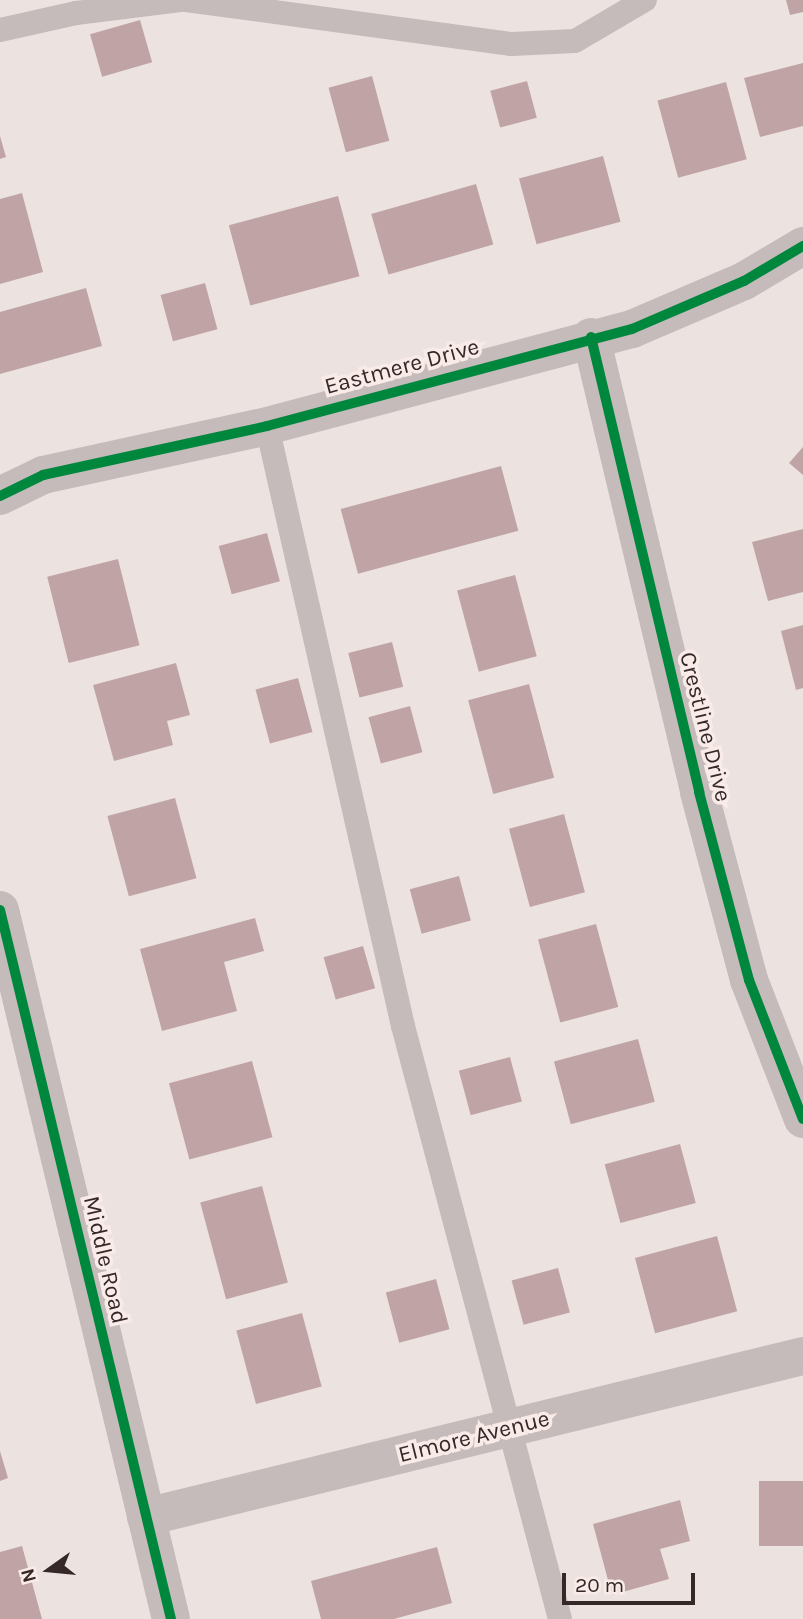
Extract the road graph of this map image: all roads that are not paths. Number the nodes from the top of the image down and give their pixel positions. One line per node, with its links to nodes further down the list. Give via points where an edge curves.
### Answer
1 (184, 0): 2 (lane, via 512,44 575,41); 3 (lane, via 76,13)
2 (645, 0)
3 (0, 30)
4 (803, 246): 5 (street, Eastmere Drive, via 732,286 632,329)
5 (591, 337): 6 (street, Eastmere Drive); 9 (street, Crestline Drive, via 699,792 750,980)
6 (267, 426): 7 (street, Eastmere Drive, via 43,475); 12 (lane, via 403,1026)
7 (0, 496)
8 (0, 910): 13 (street, Middle Road)
9 (792, 1063): 10 (street, Crestline Drive)
10 (803, 1119)
11 (803, 1356): 12 (street, Elmore Avenue)
12 (509, 1428): 13 (street, Elmore Avenue); 15 (lane)
13 (146, 1517): 14 (street, Middle Road)
14 (171, 1619)
15 (560, 1619)

